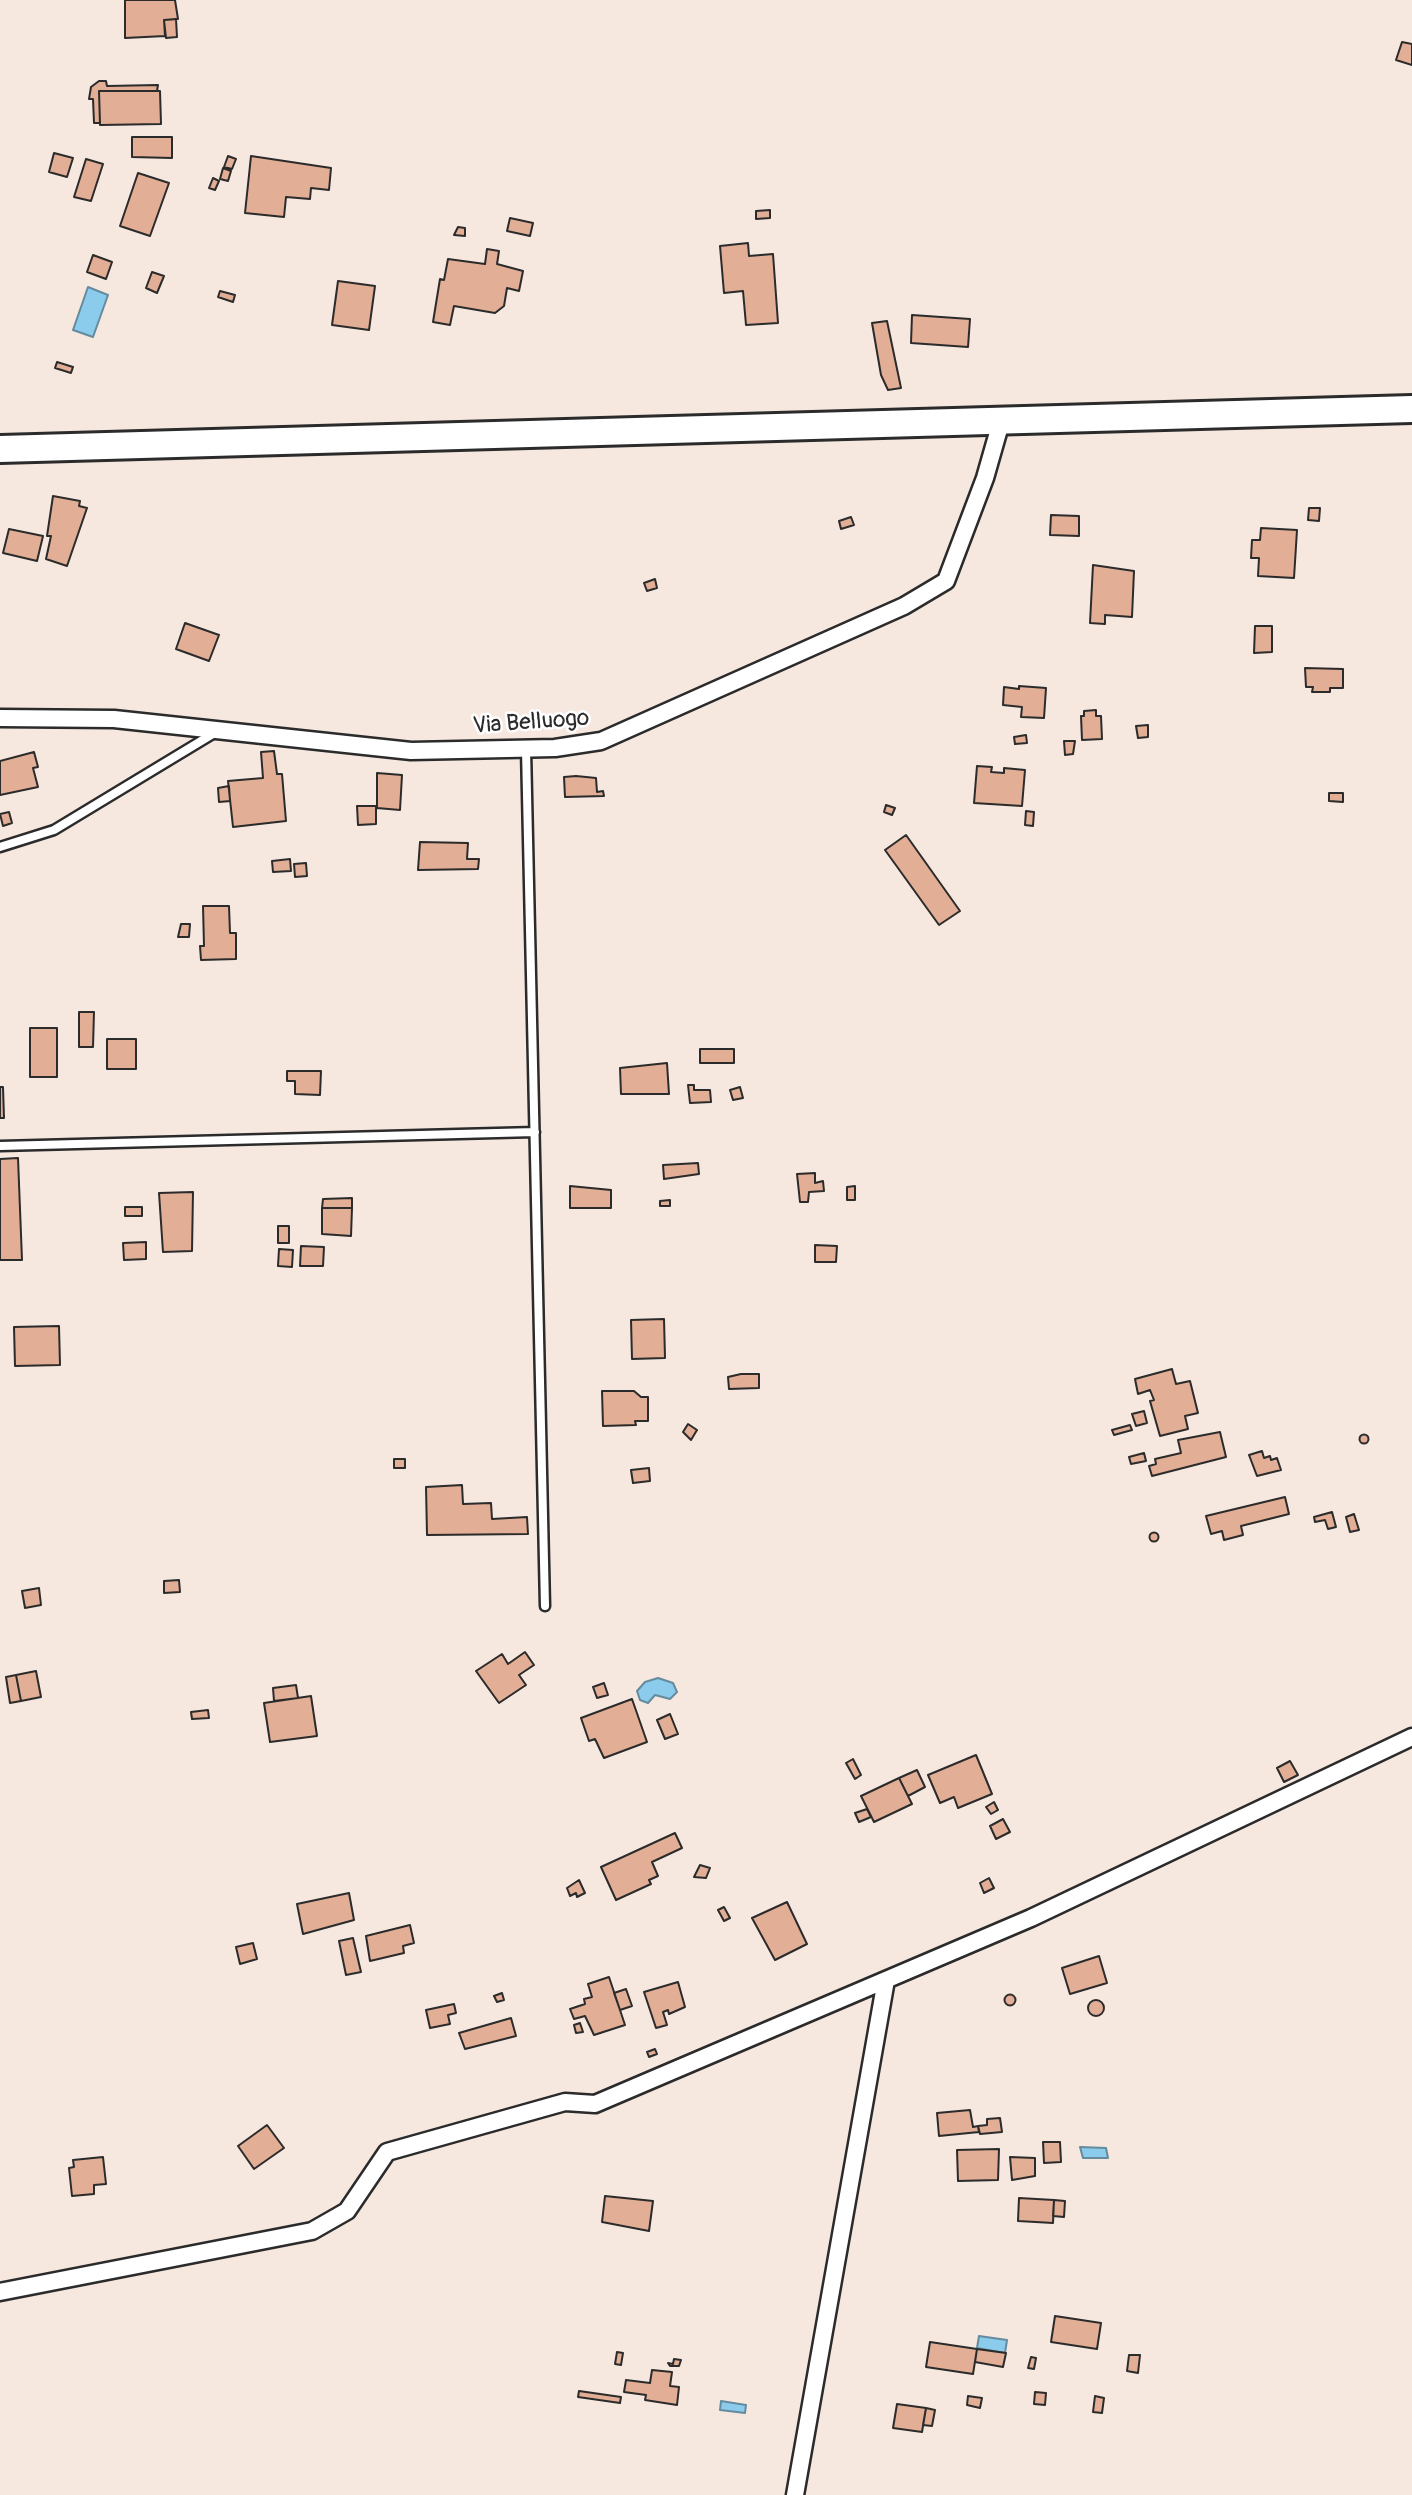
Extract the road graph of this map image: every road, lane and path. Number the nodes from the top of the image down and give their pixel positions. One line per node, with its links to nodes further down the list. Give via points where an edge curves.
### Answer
1 (1412, 409): 2 (main road)
2 (1001, 422): 3 (main road); 6 (street, Via Belluogo, via 946,581 904,606 601,741)
3 (0, 449)
4 (0, 718): 5 (street, Via Belluogo, via 114,719)
5 (219, 730): 6 (street, Via Belluogo, via 411,751); 7 (lane, via 54,830)
6 (526, 749): 8 (lane)
7 (0, 848)
8 (534, 1132): 9 (lane); 10 (lane)
9 (0, 1146)
10 (545, 1606)
11 (1412, 1737): 12 (street, via 1031,1918)
12 (886, 1980): 13 (street, via 595,2104 565,2102 387,2152 347,2211 312,2231); 14 (street)
13 (0, 2292)
14 (796, 2495)

